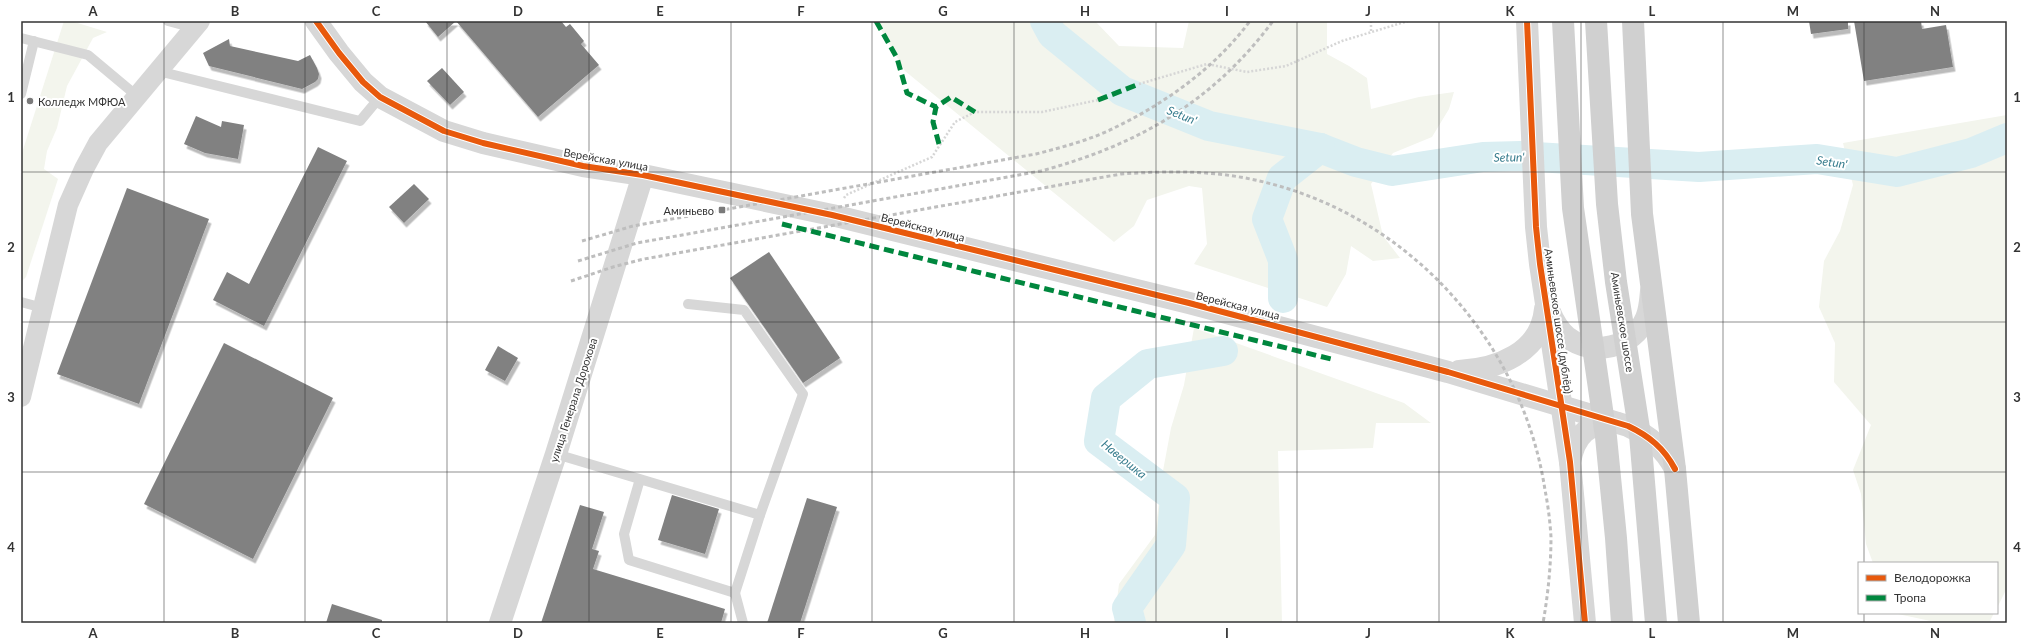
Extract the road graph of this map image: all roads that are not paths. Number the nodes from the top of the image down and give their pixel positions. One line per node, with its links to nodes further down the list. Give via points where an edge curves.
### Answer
1 (168, 21): 7 (lane)
2 (316, 21): 13 (street, Верейская улица, via 363,82)
3 (1527, 21): 18 (street, Аминьевское шоссе (дублёр), via 1536,227)
4 (1563, 21): 33 (main road, via 1573,208 1606,437)
5 (1596, 21): 34 (main road, Аминьевское шоссе, via 1607,204 1616,282 1640,435)
6 (1633, 21): 15 (main road, via 1642,214)
7 (197, 24): 10 (street)
8 (21, 38): 9 (lane)
9 (34, 41): 11 (lane); 12 (lane, via 88,55)
10 (158, 71): 12 (street); 13 (lane, via 360,121)
11 (21, 94)
12 (137, 96): 19 (street, via 98,143 68,205)
13 (380, 97): 14 (street, Верейская улица, via 444,130 483,143 583,166)
14 (643, 176): 20 (street, Верейская улица, via 832,215 1211,309); 24 (street, улица Генерала Дорохова)
15 (1651, 290): 18 (street, via 1649,310 1640,328 1625,341 1606,348 1586,346 1567,337 1554,322); 26 (main road)
16 (21, 302): 19 (lane)
17 (688, 304): 28 (lane, via 744,310 803,394)
18 (1546, 304): 20 (street, via 1539,331 1519,355 1497,365); 22 (street, Аминьевское шоссе (дублёр))
19 (43, 308): 21 (street)
20 (1448, 372): 22 (street, Верейская улица)
21 (21, 397)
22 (1561, 405): 23 (street, Верейская улица); 25 (street, Аминьевское шоссе (дублёр))
23 (1617, 423): 25 (street, via 1601,424 1585,431 1573,447); 26 (street, Верейская улица, via 1642,433 1658,444)
24 (556, 454): 27 (lane); 30 (street, улица Генерала Дорохова)
25 (1570, 462): 32 (street, Аминьевское шоссе (дублёр))
26 (1675, 469): 35 (main road)
27 (640, 479): 28 (lane); 29 (lane, via 624,534 629,560)
28 (760, 515): 29 (lane)
29 (734, 593): 31 (lane)
30 (500, 623)
31 (743, 623)
32 (1586, 623)
33 (1622, 623)
34 (1656, 623)
35 (1689, 623)

